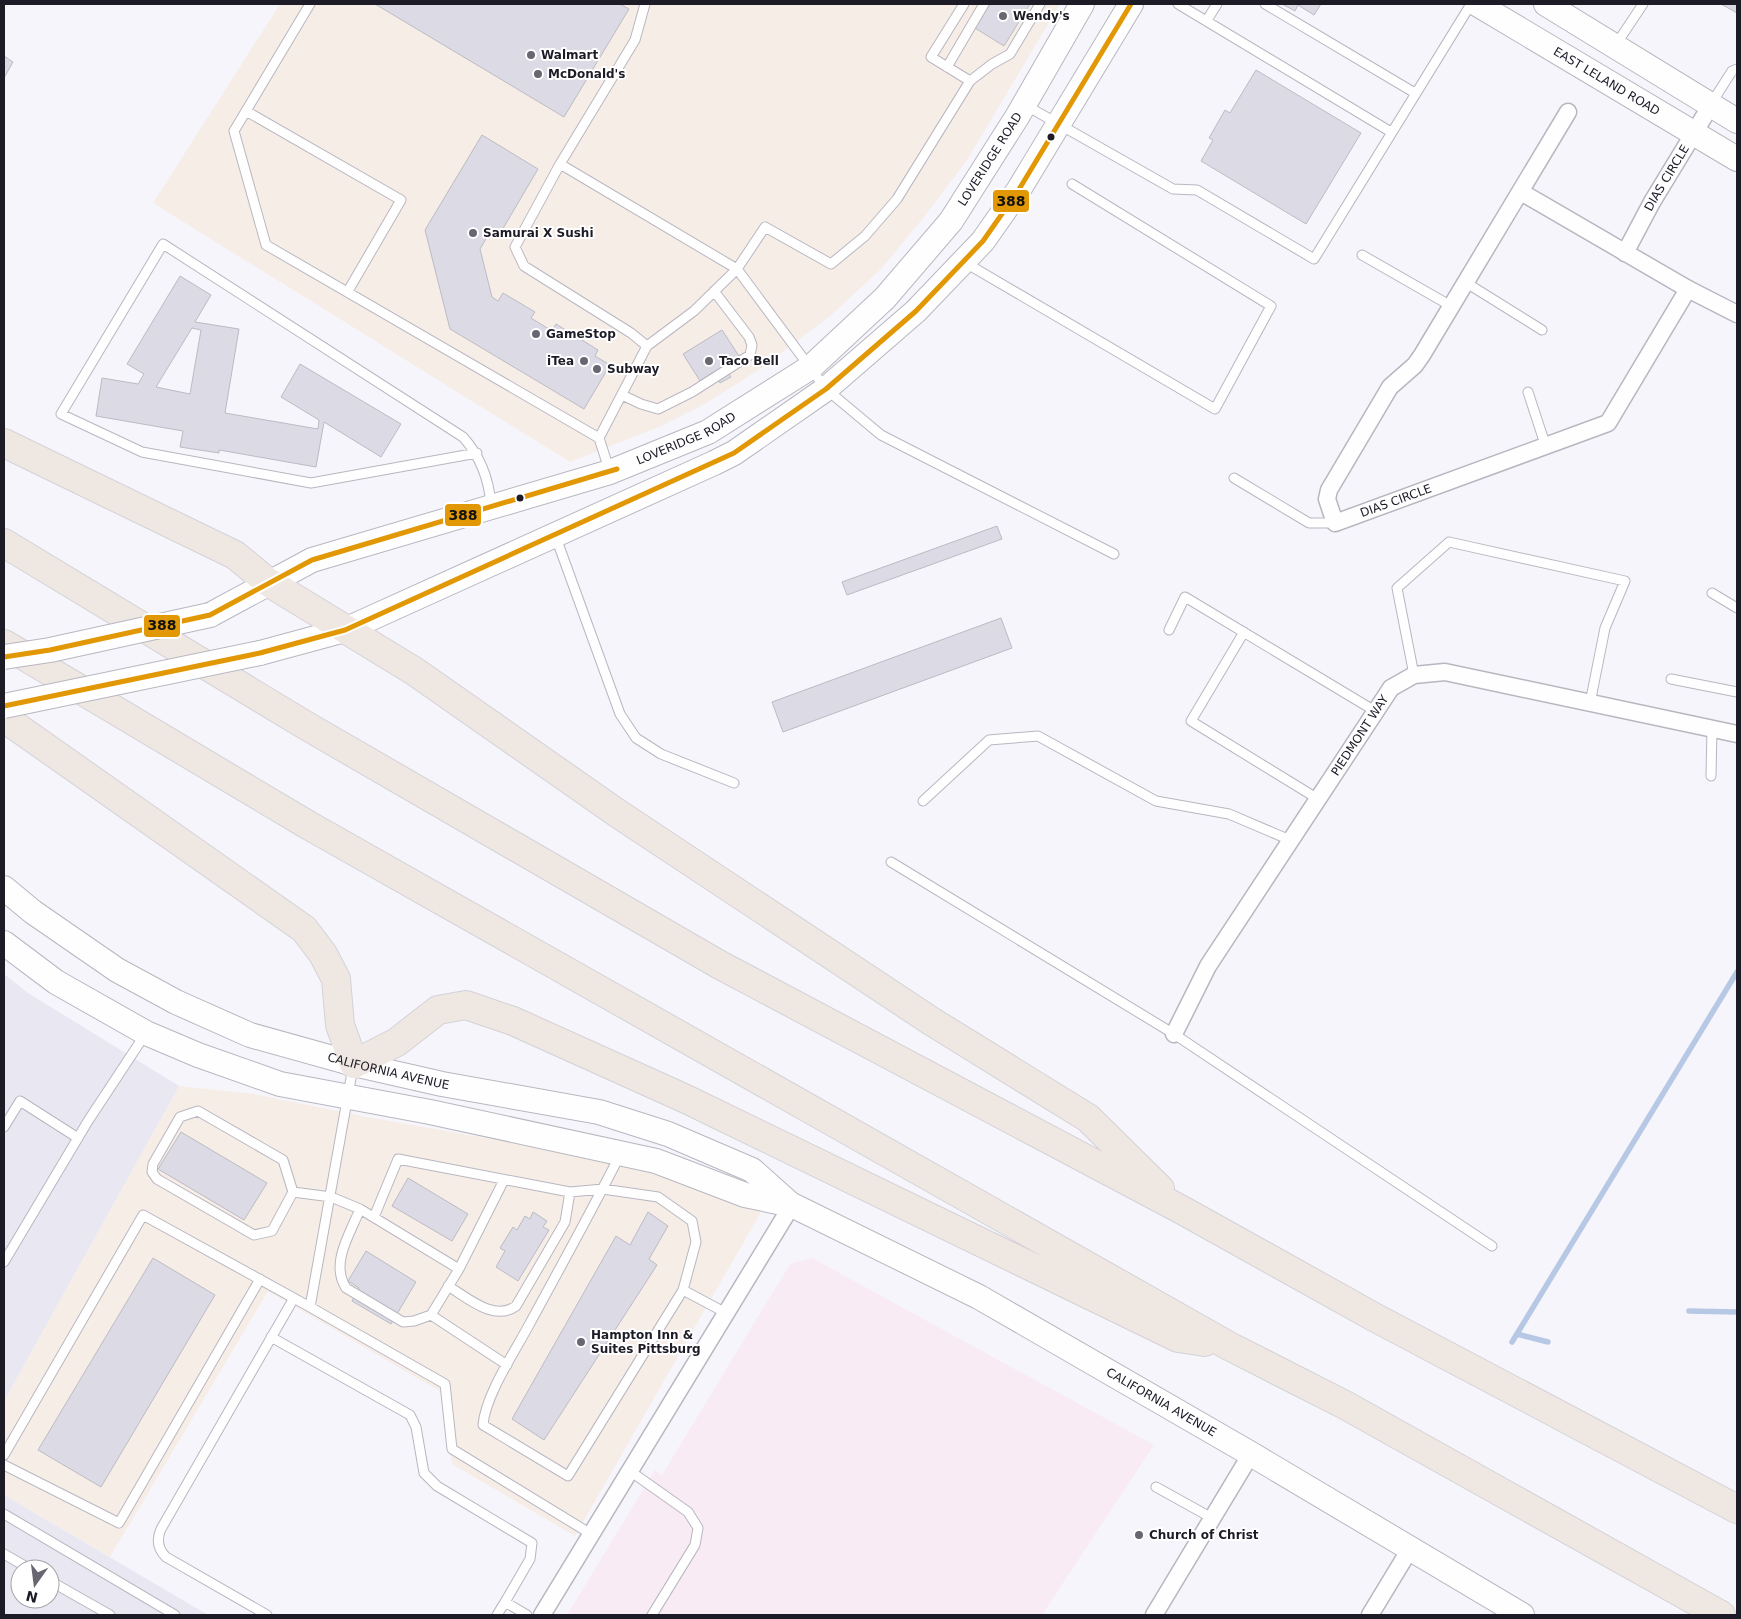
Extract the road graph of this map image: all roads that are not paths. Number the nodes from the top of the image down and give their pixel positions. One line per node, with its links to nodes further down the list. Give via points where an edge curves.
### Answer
1 (310, 4): 23 (lane)
2 (645, 4): 30 (lane, via 635,40)
3 (964, 4): 17 (lane, via 932,57)
4 (984, 4): 17 (lane)
5 (1040, 4): 19 (lane, via 1010,54)
6 (1082, 4): 21 (main road, LOVERIDGE ROAD)
7 (1131, 4): 26 (main road)
8 (1178, 4): 15 (lane)
9 (1217, 4): 15 (lane)
10 (1265, 4): 20 (lane)
11 (1471, 4): 20 (lane)
12 (1477, 4): 28 (main road, EAST LELAND ROAD)
13 (1546, 4): 16 (main road)
14 (1643, 4): 16 (lane)
15 (1207, 20): 27 (lane)
16 (1615, 46): 22 (main road)
17 (947, 66): 19 (lane)
18 (1737, 68): 22 (lane)
19 (970, 81): 36 (lane, via 897,199 865,236 831,264 765,228)
20 (1416, 93): 27 (lane)
21 (1024, 104): 26 (lane); 45 (main road, LOVERIDGE ROAD, via 951,221 885,298)
22 (1711, 105): 25 (main road); 28 (street, DIAS CIRCLE)
23 (246, 111): 39 (lane, via 234,131 266,245); 39 (lane, via 401,200)
24 (1568, 112): 32 (street)
25 (1737, 121)
26 (1059, 124): 27 (lane, via 1173,189 1197,190 1314,259); 35 (main road, via 983,241)
27 (1391, 132)
28 (1694, 132): 29 (main road, EAST LELAND ROAD); 33 (street, DIAS CIRCLE)
29 (1737, 158)
30 (560, 164): 36 (lane); 44 (lane, via 515,246 524,266 632,333)
31 (1072, 184): 35 (lane, via 1271,306 1216,409)
32 (1521, 192): 33 (street); 37 (street)
33 (1625, 253): 38 (street)
34 (1362, 255): 41 (lane)
35 (963, 262): 46 (main road, via 916,311)
36 (737, 269): 40 (lane); 45 (lane)
37 (1465, 282): 41 (street); 43 (lane)
38 (1688, 288): 42 (street); 51 (street, DIAS CIRCLE, via 1608,423)
39 (348, 291): 49 (lane)
40 (714, 291): 44 (lane, via 694,311); 48 (lane, via 752,342 747,358 692,392 658,408)
41 (1451, 306): 56 (street, via 1418,361 1390,387 1329,490 1328,506)
42 (1737, 314)
43 (1542, 330)
44 (647, 346): 48 (lane)
45 (811, 367): 46 (lane); 53 (main road, LOVERIDGE ROAD, via 708,432)
46 (826, 389): 57 (main road, via 734,453); 59 (lane, via 881,435)
47 (1528, 392): 51 (lane)
48 (622, 395): 49 (lane)
49 (598, 438): 53 (lane)
50 (4, 443): 60 (highway, via 235,556)
51 (1546, 447): 56 (street, DIAS CIRCLE)
52 (477, 453): 52 (lane, via 463,437 163,244 61,414 142,452 311,483); 55 (lane, via 490,488)
53 (610, 472): 55 (main road, LOVERIDGE ROAD)
54 (1234, 478): 56 (lane, via 1309,523)
55 (491, 508): 60 (main road, LOVERIDGE ROAD, via 312,560)
56 (1335, 523)
57 (555, 535): 63 (main road); 78 (lane, via 620,714 636,738 661,754)
58 (4, 543): 99 (highway, via 305,725 720,964)
59 (1114, 554)
60 (268, 582): 63 (highway); 67 (main road, LOVERIDGE ROAD, bridge, via 210,615)
61 (1712, 593): 62 (lane)
62 (1737, 608)
63 (345, 630): 72 (main road, bridge, via 260,653); 99 (highway, via 414,671 617,813 931,1021 1088,1118)
64 (1168, 630): 65 (lane, via 1185,597)
65 (1244, 632): 73 (lane); 79 (lane, via 1191,721)
66 (4, 644): 112 (highway, via 308,825)
67 (4, 657)
68 (1414, 675): 71 (street, PIEDMONT WAY, via 1445,672); 71 (lane, via 1397,588 1449,542 1625,581 1605,628); 73 (street, PIEDMONT WAY, via 1391,688)
69 (1671, 678): 70 (lane)
70 (1737, 692)
71 (1590, 702): 75 (street, PIEDMONT WAY)
72 (4, 706)
73 (1376, 711): 79 (street, PIEDMONT WAY)
74 (4, 718): 87 (highway, via 304,930 323,954 336,979 340,1025)
75 (1712, 728): 76 (street, PIEDMONT WAY); 77 (lane)
76 (1737, 734)
77 (1711, 776)
78 (734, 784)
79 (1318, 798): 81 (street, PIEDMONT WAY)
80 (923, 801): 81 (lane, via 989,740 1038,736 1156,801 1229,814)
81 (1290, 840): 86 (street, PIEDMONT WAY, via 1208,966)
82 (891, 862): 86 (lane)
83 (4, 888): 87 (main road, CALIFORNIA AVENUE, via 117,970 176,1002 250,1035)
84 (4, 943): 85 (main road, CALIFORNIA AVENUE, via 56,982)
85 (146, 1033): 88 (main road, CALIFORNIA AVENUE, via 280,1084); 90 (lane)
86 (1174, 1034): 101 (lane)
87 (354, 1064): 88 (lane); 97 (main road, CALIFORNIA AVENUE, via 442,1084 599,1112 668,1134 752,1170); 112 (highway, via 398,1042 438,1010 466,1005 513,1021 686,1099 1178,1338)
88 (348, 1098): 91 (main road, CALIFORNIA AVENUE); 96 (lane)
89 (4, 1127): 90 (lane, via 20,1101)
90 (78, 1138): 102 (lane)
91 (621, 1153): 93 (lane); 97 (main road, CALIFORNIA AVENUE, via 656,1161 745,1195)
92 (504, 1180): 95 (lane); 100 (lane, via 398,1159); 103 (lane)
93 (603, 1189): 95 (lane); 106 (lane, via 658,1197 692,1221 696,1242); 113 (lane)
94 (293, 1192): 94 (lane, via 283,1160 198,1111 180,1117 153,1164 152,1172 157,1179 254,1235 272,1231); 96 (lane)
95 (570, 1192): 105 (lane, via 565,1222 516,1306 508,1312 492,1311)
96 (331, 1197): 98 (lane); 108 (lane)
97 (792, 1205): 109 (street); 114 (main road, CALIFORNIA AVENUE, via 979,1297)
98 (360, 1209): 100 (lane); 110 (lane, via 340,1263 341,1279 346,1288 403,1322)
99 (1182, 1210): 119 (highway, via 1374,1317)
100 (374, 1217): 103 (lane)
101 (1492, 1246)
102 (4, 1262)
103 (459, 1269): 105 (lane)
104 (260, 1280): 107 (lane); 115 (lane, via 143,1215); 116 (lane, via 118,1523)
105 (448, 1286): 110 (lane)
106 (683, 1290): 109 (lane); 113 (lane, via 568,1476 483,1425 484,1414)
107 (294, 1298): 108 (lane); 111 (lane)
108 (310, 1307): 122 (lane, via 445,1384 452,1449)
109 (726, 1313): 117 (street)
110 (431, 1315): 113 (lane)
111 (271, 1337): 125 (lane, via 410,1415 416,1427 424,1473 437,1486 532,1543 530,1558); 128 (lane, via 161,1529 158,1541 166,1557)
112 (1229, 1346): 136 (highway, via 1378,1424)
113 (507, 1365)
114 (1251, 1454): 121 (street); 123 (main road, CALIFORNIA AVENUE)
115 (4, 1455)
116 (4, 1465)
117 (630, 1471): 122 (street); 132 (lane, via 688,1512 698,1528 695,1545)
118 (1156, 1488): 121 (lane)
119 (1737, 1509)
120 (4, 1514): 127 (lane)
121 (1212, 1518): 133 (street)
122 (591, 1534): 131 (street)
123 (1410, 1549): 134 (street); 135 (main road, CALIFORNIA AVENUE)
124 (60, 1587): 126 (lane)
125 (505, 1602): 129 (lane); 130 (lane)
126 (110, 1615)
127 (175, 1615)
128 (267, 1615)
129 (497, 1615)
130 (527, 1615)
131 (542, 1615)
132 (652, 1615)
133 (1154, 1615)
134 (1370, 1615)
135 (1522, 1615)
136 (1721, 1615)

